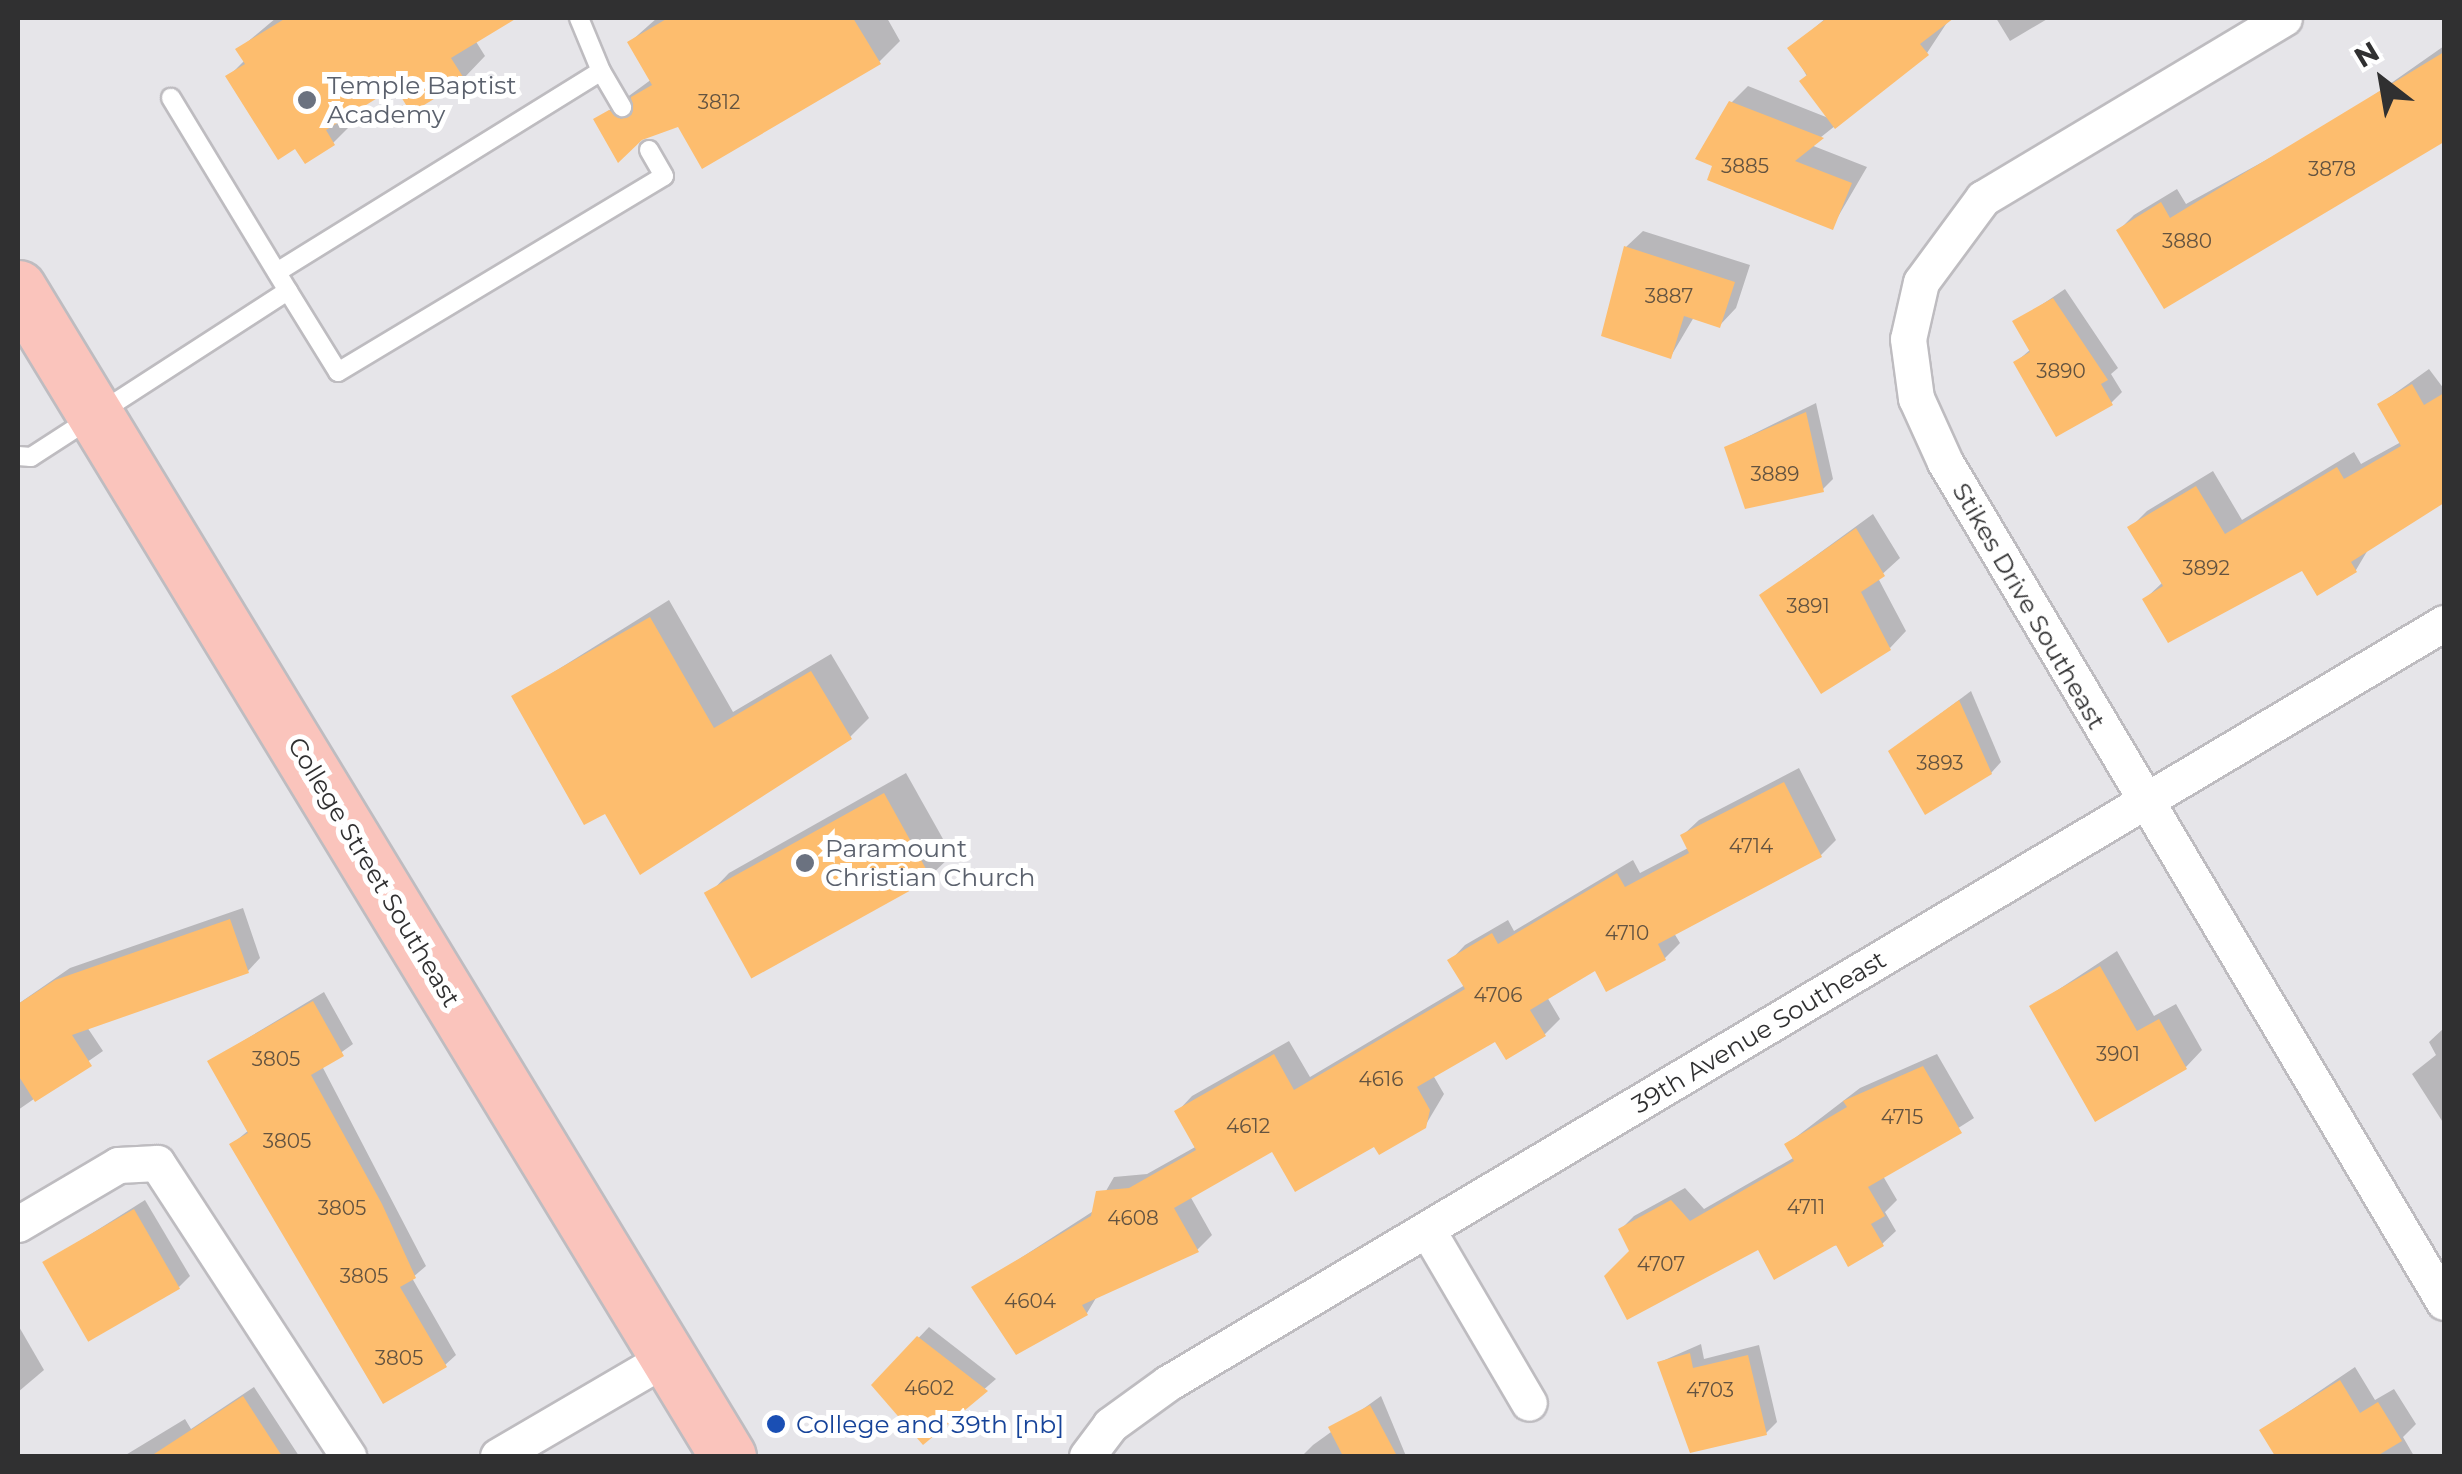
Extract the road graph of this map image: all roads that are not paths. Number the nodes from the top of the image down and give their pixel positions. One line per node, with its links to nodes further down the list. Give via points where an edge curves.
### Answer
1 (579, 18): 3 (lane)
2 (2284, 18): 13 (street, Stikes Drive Southeast, via 1983,198 1921,282 1908,338 1916,398 1944,462)
3 (601, 72): 5 (lane); 7 (lane)
4 (170, 98): 7 (lane)
5 (622, 106)
6 (649, 150): 9 (lane, via 664,176 338,372)
7 (277, 272): 9 (lane)
8 (18, 288): 10 (main road, College Street Southeast)
9 (288, 291): 10 (lane)
10 (95, 415): 11 (lane, via 31,457); 17 (main road, College Street Southeast)
11 (18, 456)
12 (2444, 623): 13 (street, 39th Avenue Southeast)
13 (2142, 800): 15 (street, 39th Avenue Southeast); 16 (street, Stikes Drive Southeast)
14 (18, 1224): 19 (street, via 118,1166 157,1163)
15 (1428, 1231): 18 (street); 22 (street, 39th Avenue Southeast, via 1168,1383 1110,1425)
16 (2444, 1302)
17 (668, 1356): 20 (street); 21 (main road, College Street Southeast)
18 (1528, 1403)
19 (348, 1456)
20 (498, 1456)
21 (728, 1456)
22 (1086, 1456)

